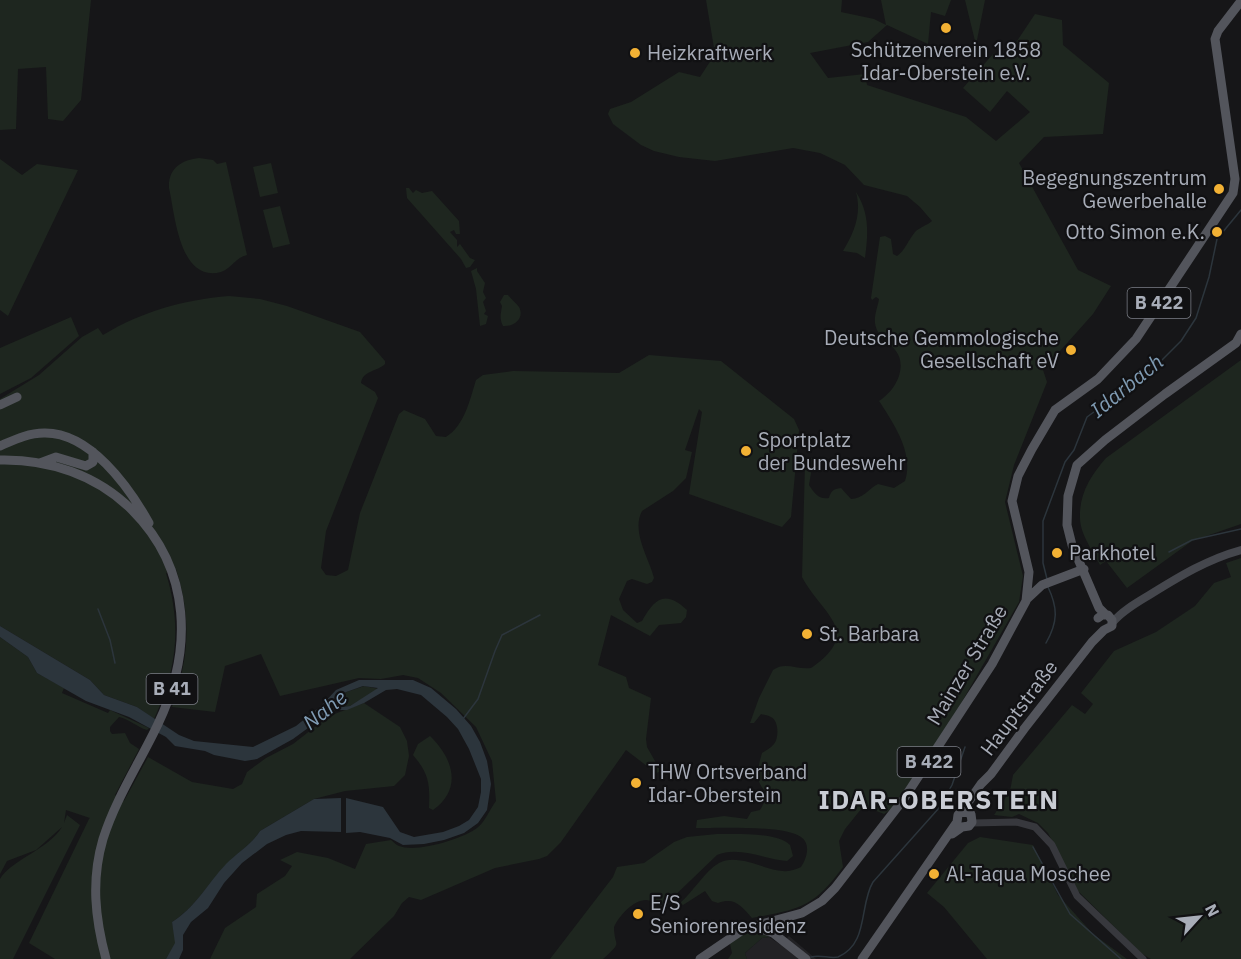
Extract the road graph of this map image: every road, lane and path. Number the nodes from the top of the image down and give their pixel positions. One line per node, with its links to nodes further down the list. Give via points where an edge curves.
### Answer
1 (1241, 1): 2 (main road, Mainzer Straße / B 422, via 1215,39)
2 (1237, 191): 13 (main road, Mainzer Straße / B 422, via 1136,339 1098,378 1055,410 1032,449 1018,476 1012,501)
3 (1241, 334): 12 (main road, Hauptstraße / B 422, via 1236,343 1077,465 1066,517 1070,539)
4 (17, 397): 5 (main road)
5 (0, 405)
6 (0, 446): 7 (main road, via 24,436 49,433 74,439)
7 (93, 452): 9 (main road, via 93,462 87,466 56,457); 10 (main road, via 137,503)
8 (0, 460): 9 (main road, B 41)
9 (40, 463): 10 (main road, B 41, via 74,473 108,491 137,516)
10 (160, 547): 22 (main road, B 41, via 178,592 182,621 179,663 163,714 103,840 96,878 96,917)
11 (1241, 550): 16 (main road, via 1199,565)
12 (1084, 569): 14 (main road); 16 (main road, Hauptstraße / B 422)
13 (1029, 573): 14 (main road, B 422); 15 (main road, Mainzer Straße / B 422)
14 (1044, 585): 15 (main road, B 422)
15 (1026, 602): 18 (main road, Mainzer Straße / B 422, via 997,656 920,776 850,869 813,908)
16 (1104, 621): 17 (main road, Hauptstraße / B 422, via 1092,642 974,794)
17 (966, 819): 25 (main road, Hauptstraße / B 422, via 946,839); 26 (street, via 1024,822 1041,831 1077,896)
18 (775, 920): 19 (main road, Mainzer Straße / B 422); 20 (main road, via 771,926); 21 (main road)
19 (753, 926): 20 (main road); 23 (main road, Mainzer Straße / B 422)
20 (773, 933): 21 (main road)
21 (785, 942): 24 (main road)
22 (106, 959)
23 (700, 959)
24 (806, 959)
25 (862, 959)
26 (1143, 959)

